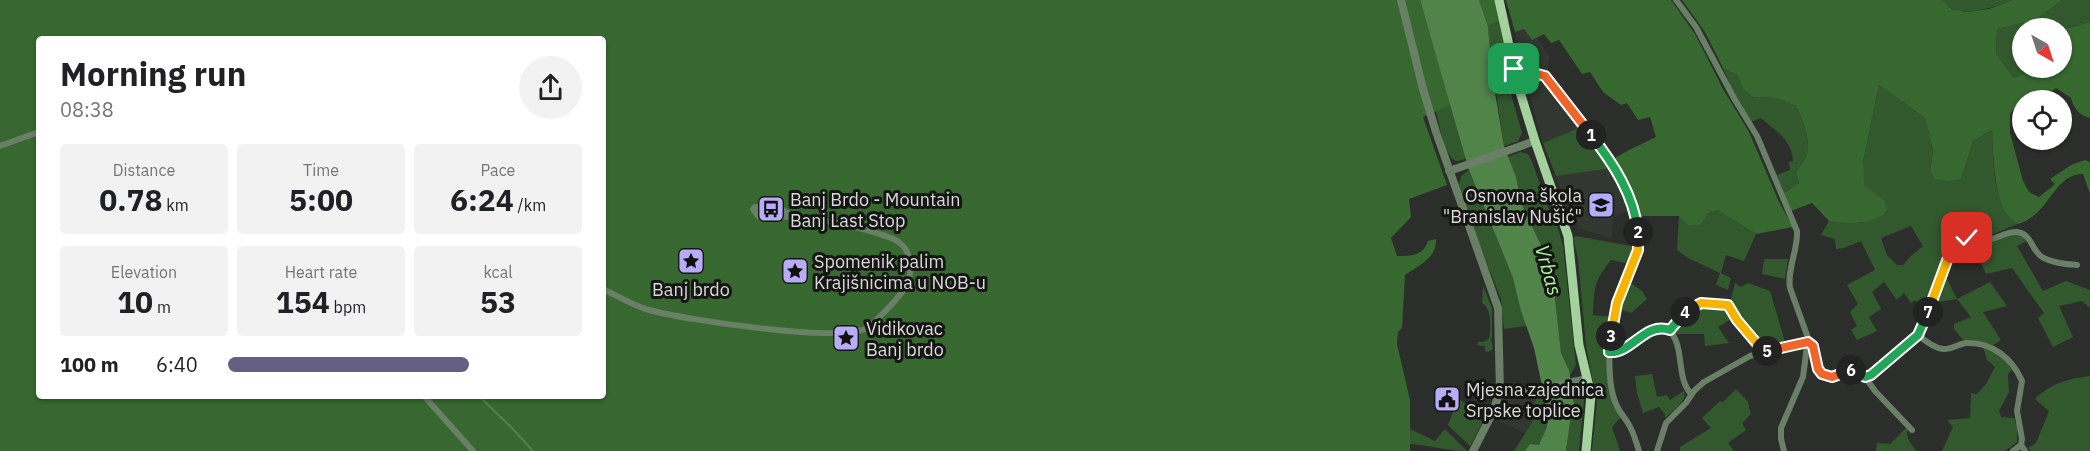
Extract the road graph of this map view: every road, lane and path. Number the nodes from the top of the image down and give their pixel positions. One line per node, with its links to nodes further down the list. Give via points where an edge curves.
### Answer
1 (1401, 0): 8 (street)
2 (1499, 0): 4 (main road)
3 (1676, 0): 14 (street, via 1696,27 1757,136 1797,227 1789,280)
4 (1515, 72): 6 (main road); 15 (street, via 1526,71 1548,79 1607,155 1627,191 1639,245 1617,303)
5 (36, 133): 7 (street)
6 (1535, 141): 8 (street); 18 (main road, via 1568,236 1579,345)
7 (0, 146)
8 (1449, 171): 19 (street, via 1496,300)
9 (794, 216): 9 (street, via 774,206 753,209 758,216); 11 (street, via 890,237 906,249 909,279 868,328 845,333 784,331 726,323 646,309)
10 (2077, 265): 13 (street, via 2040,257 2027,236 2018,232 1991,239 1960,240 1950,252)
11 (606, 290)
12 (1670, 330): 15 (street, via 1653,330 1621,351); 16 (street, via 1685,311 1697,304 1728,305); 20 (street, via 1681,358 1684,384)
13 (1918, 335): 17 (street); 23 (street, via 1940,348 1966,343 1985,346 2001,352 2011,362 2022,381 2017,411)
14 (1808, 342): 16 (street); 17 (street, via 1822,374 1832,377 1852,370); 29 (street, via 1803,377 1782,424)
15 (1609, 352): 27 (street, via 1614,399)
16 (1764, 352): 20 (street, via 1722,371)
17 (1865, 377): 22 (street)
18 (1587, 378): 19 (street, via 1531,390); 26 (main road, via 1592,401)
19 (1500, 391): 25 (street)
20 (1691, 394): 28 (street, via 1666,423)
21 (427, 399): 24 (street)
22 (1912, 430)
23 (2023, 448): 30 (street)
24 (473, 451)
25 (1473, 451)
26 (1586, 451)
27 (1639, 451)
28 (1657, 451)
29 (1784, 451)
30 (2013, 451)

